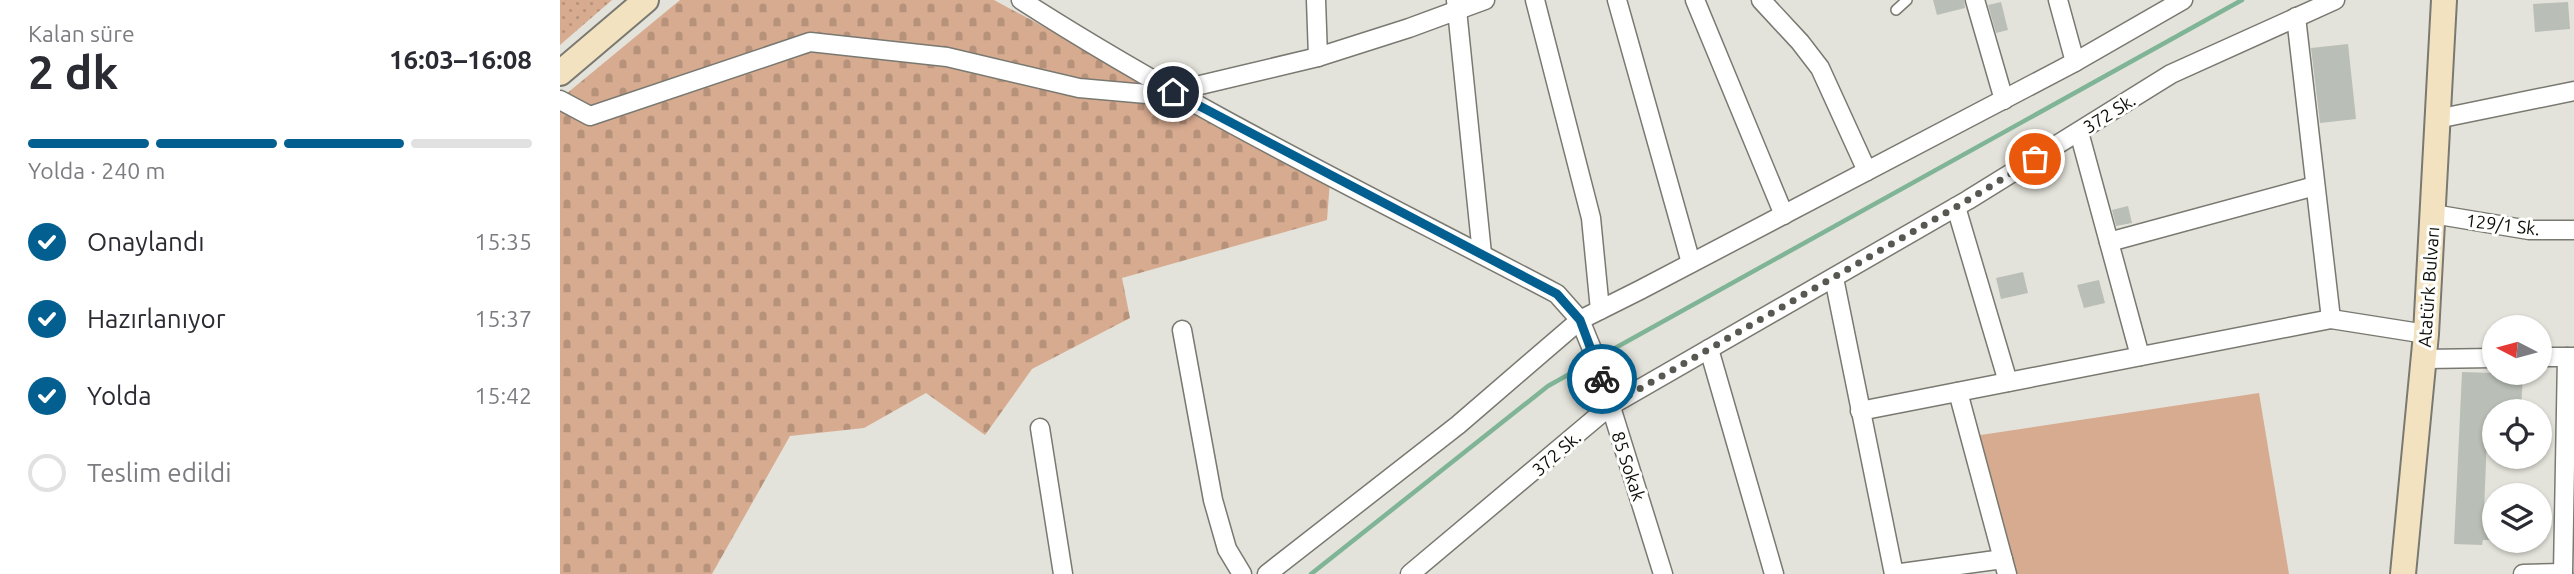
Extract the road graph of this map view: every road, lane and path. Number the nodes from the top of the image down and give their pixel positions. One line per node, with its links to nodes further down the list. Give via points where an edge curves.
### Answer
1 (646, 0): 20 (main road)
2 (1020, 0): 22 (street, 85 Sokak)
3 (1316, 0): 18 (street)
4 (1535, 0): 37 (street, via 1591,218)
5 (1617, 0): 35 (street)
6 (1695, 0): 31 (street)
7 (1761, 0): 27 (street, via 1820,68)
8 (1907, 0): 16 (lane)
9 (1975, 0): 24 (street)
10 (2058, 0): 19 (street)
11 (2183, 0): 15 (street)
12 (2335, 0): 17 (street, 372 Sk.)
13 (2444, 0): 25 (main road, Atatürk Bulvarı)
14 (1468, 3): 18 (street, via 1409,28); 34 (street)
15 (2157, 7): 19 (street)
16 (1896, 10)
17 (2296, 17): 26 (street, 372 Sk., via 2171,74); 28 (street)
18 (1318, 57): 22 (street)
19 (2075, 62): 24 (street)
20 (560, 73)
21 (2574, 91): 25 (street)
22 (1173, 92): 23 (street, via 1158,95 1079,88 947,57 810,42 590,116); 34 (street, 85 Sokak)
23 (560, 100)
24 (2004, 100): 27 (street)
25 (2437, 119): 30 (main road, Atatürk Bulvarı)
26 (2079, 131): 29 (street, 372 Sk.); 33 (street)
27 (1867, 171): 31 (street)
28 (2315, 186): 33 (street); 38 (street)
29 (1956, 207): 36 (street, 372 Sk.); 47 (street)
30 (2432, 214): 32 (street, 129/1 Sk., via 2529,230); 41 (main road, Atatürk Bulvarı)
31 (1784, 215): 35 (street)
32 (2574, 230)
33 (2109, 242): 43 (street)
34 (1482, 254): 39 (street, 85 Sokak, via 1557,294)
35 (1692, 263): 37 (street)
36 (1834, 278): 42 (street, 372 Sk.); 50 (street)
37 (1600, 310): 39 (street)
38 (2330, 319): 41 (street); 43 (street)
39 (1580, 320): 49 (street, 85 Sokak); 57 (street, via 1458,425)
40 (1182, 330): 56 (street, via 1213,500 1227,549)
41 (2425, 347): 44 (street); 62 (main road, Atatürk Bulvarı)
42 (1709, 349): 49 (street, 372 Sk.); 60 (street)
43 (2140, 356): 47 (street)
44 (2482, 356)
45 (2552, 357): 46 (street)
46 (2570, 357): 64 (street)
47 (2008, 382): 48 (street)
48 (1958, 392): 50 (street); 53 (street)
49 (1610, 406): 52 (street, 372 Sk.); 59 (street, 85 Sokak)
50 (1860, 411): 61 (street)
51 (1040, 428): 55 (street)
52 (1432, 566): 58 (street, 372 Sk.)
53 (2005, 566): 61 (street)
54 (2574, 572): 64 (street)
55 (1063, 574)
56 (1242, 574)
57 (1267, 574)
58 (1410, 574)
59 (1663, 574)
60 (1774, 574)
61 (1894, 574)
62 (2403, 574)
63 (2523, 574): 64 (street)
64 (2563, 574)

